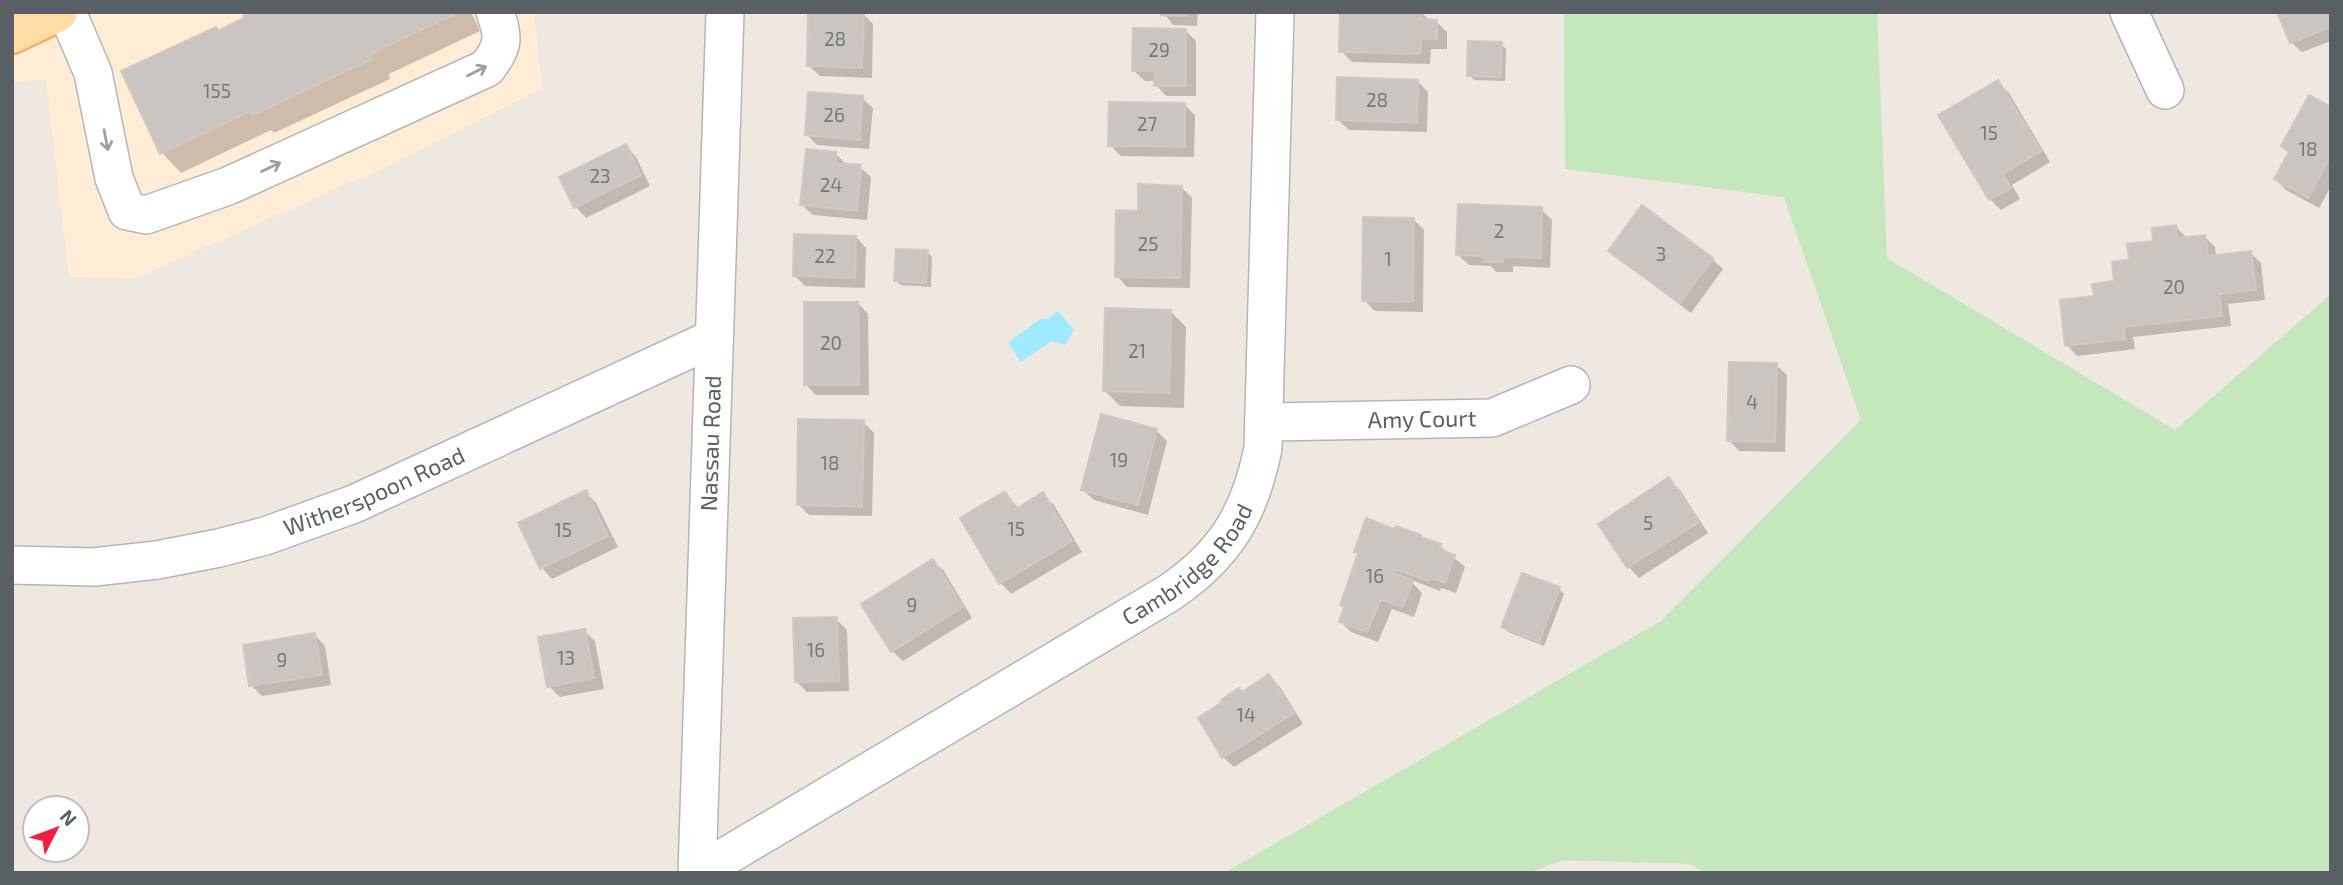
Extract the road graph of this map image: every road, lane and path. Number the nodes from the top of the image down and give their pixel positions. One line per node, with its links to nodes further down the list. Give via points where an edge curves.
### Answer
1 (58, 12): 7 (main road)
2 (67, 12): 3 (street, one-way to 3, via 93,73 114,178 127,211 146,215 228,186 487,68 501,49 502,31)
3 (495, 12)
4 (725, 12): 9 (street, Nassau Road)
5 (1275, 12): 11 (street, Cambridge Road)
6 (2129, 12): 8 (street)
7 (12, 34)
8 (2165, 90)
9 (714, 338): 12 (street, Witherspoon Road, via 354,504 265,536 157,560 94,567); 13 (street, Nassau Road)
10 (1571, 385): 11 (street, Amy Court, via 1492,418)
11 (1264, 422): 13 (street, Cambridge Road, via 1250,498 1225,543 1190,578)
12 (12, 565)
13 (698, 873)

